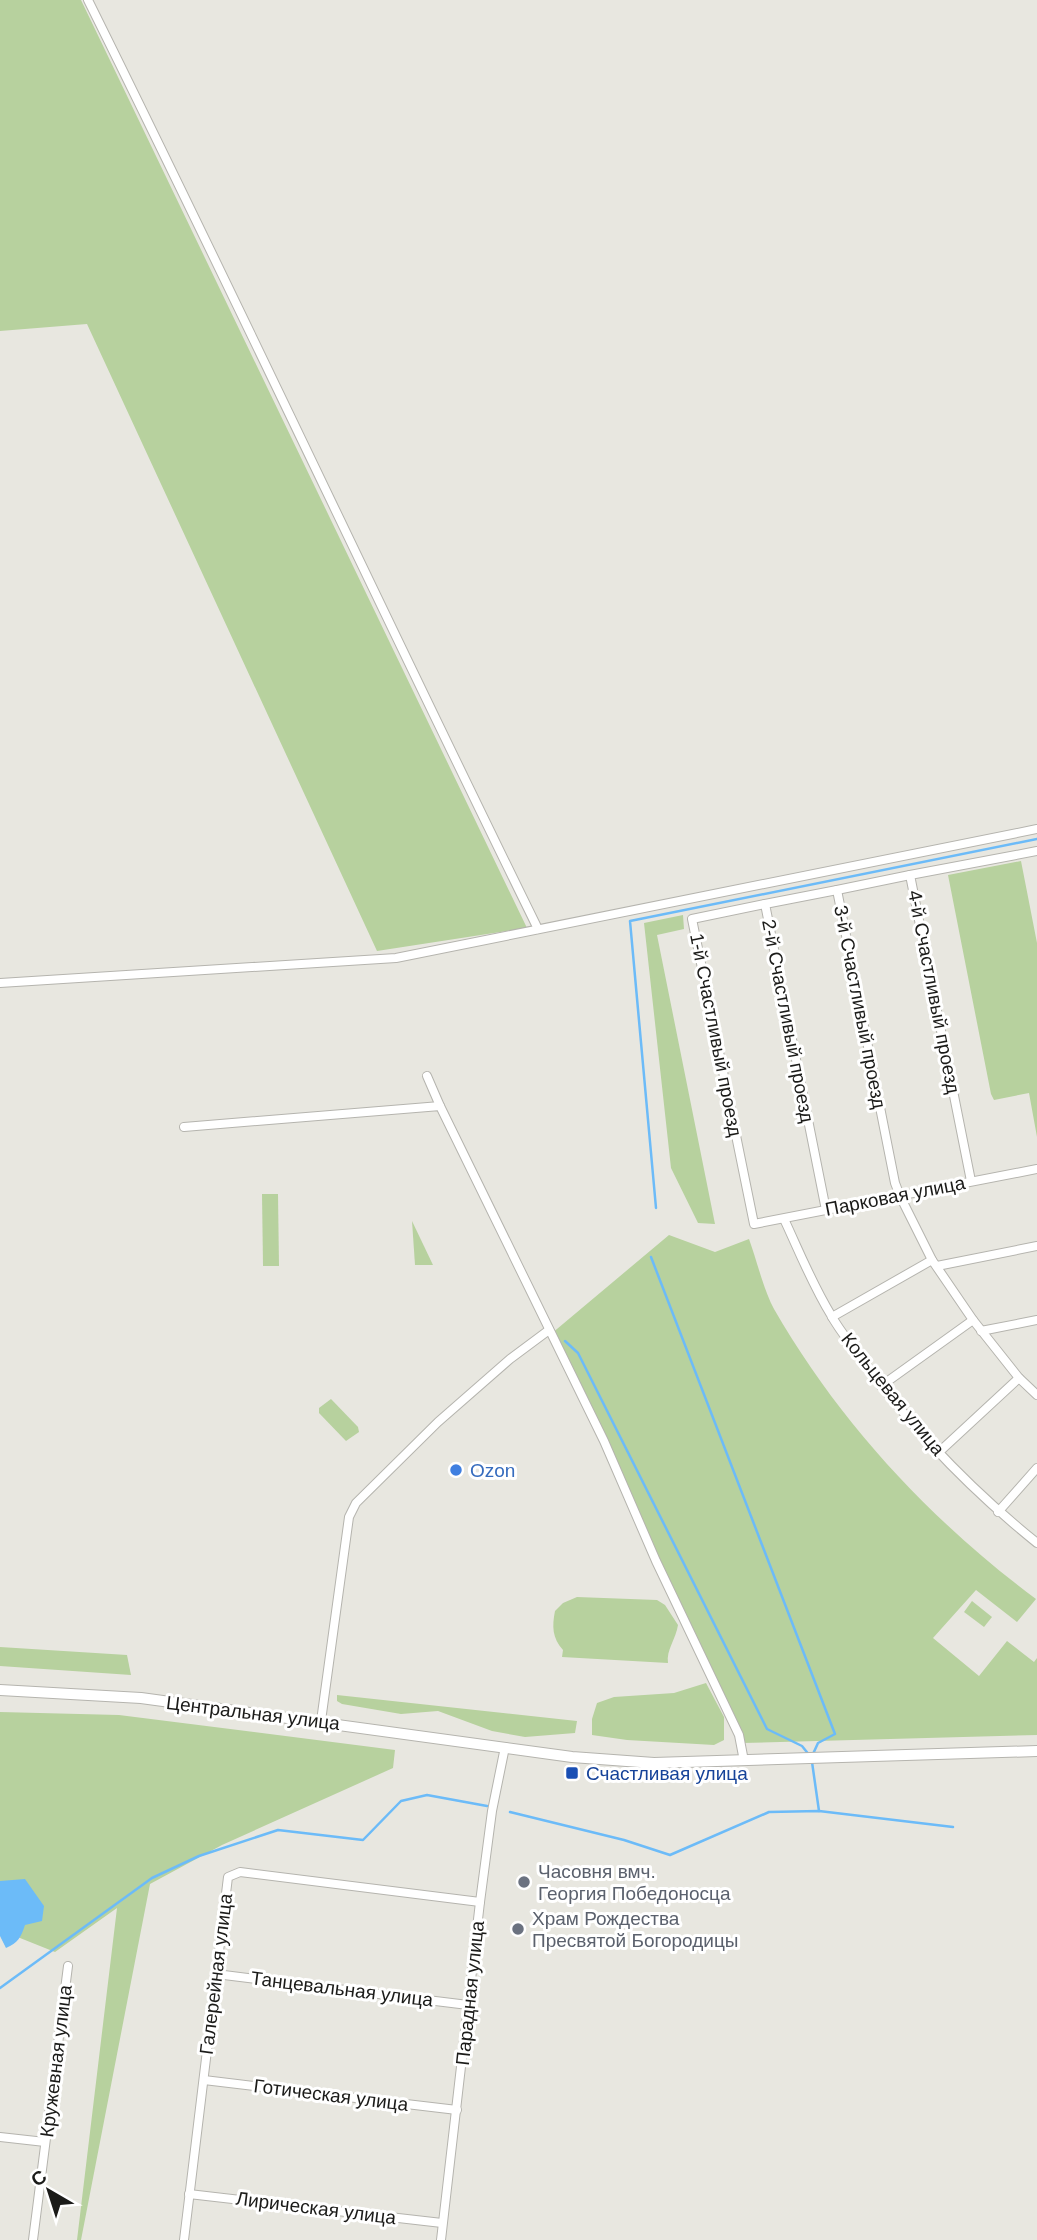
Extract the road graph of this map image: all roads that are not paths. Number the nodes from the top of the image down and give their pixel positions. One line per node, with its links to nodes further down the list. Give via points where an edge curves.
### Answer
1 (88, 0): 7 (street)
2 (1037, 829): 7 (street)
3 (1037, 851): 4 (street, 4-й Счастливый проезд)
4 (910, 874): 5 (street, 3-й Счастливый проезд); 13 (street, 4-й Счастливый проезд)
5 (837, 890): 6 (street, 2-й Счастливый проезд); 14 (street, 3-й Счастливый проезд)
6 (765, 904): 15 (street, 2-й Счастливый проезд); 17 (street, 1-й Счастливый проезд, via 692,919)
7 (538, 929): 8 (street, via 384,959)
8 (0, 983)
9 (427, 1076): 10 (street)
10 (440, 1106): 11 (street); 23 (street)
11 (184, 1127)
12 (1037, 1169): 13 (street, Парковая улица)
13 (971, 1181): 14 (street, Парковая улица)
14 (901, 1196): 15 (street, Парковая улица); 19 (street, 3-й Счастливый проезд)
15 (826, 1210): 16 (street, Парковая улица)
16 (784, 1219): 17 (street, Парковая улица); 20 (street, Кольцевая улица)
17 (754, 1224)
18 (1037, 1246): 19 (street)
19 (935, 1263): 20 (street); 21 (street, 3-й Счастливый проезд)
20 (832, 1317): 26 (street, Кольцевая улица)
21 (973, 1320): 24 (street, 3-й Счастливый проезд); 26 (street)
22 (1037, 1320): 24 (street)
23 (549, 1330): 33 (street, via 459,1403 356,1503 349,1517); 36 (street, via 739,1735)
24 (981, 1331): 25 (street, 3-й Счастливый проезд)
25 (1018, 1378): 27 (street, 3-й Счастливый проезд); 28 (street)
26 (881, 1386): 28 (street, Кольцевая улица)
27 (1037, 1395)
28 (938, 1453): 30 (street, Кольцевая улица)
29 (1037, 1468): 30 (street)
30 (998, 1511): 31 (street, Кольцевая улица)
31 (1037, 1543)
32 (0, 1690): 33 (main road, Центральная улица, via 141,1698)
33 (321, 1721): 34 (main road, Центральная улица)
34 (505, 1747): 36 (main road, Центральная улица, via 654,1763); 37 (street, Парадная улица)
35 (1037, 1751): 36 (main road, Центральная улица)
36 (744, 1761)
37 (480, 1902): 39 (street, Галерейная улица, via 235,1873 227,1881); 40 (street, Парадная улица)
38 (68, 1966): 44 (street, Кружевная улица)
39 (216, 1974): 40 (street, Танцевальная улица); 41 (street, Галерейная улица)
40 (468, 2005): 42 (street, Парадная улица)
41 (204, 2080): 42 (street, Готическая улица); 45 (street, Галерейная улица)
42 (457, 2110): 46 (street, Парадная улица)
43 (0, 2137): 44 (street)
44 (46, 2142): 47 (street, Кружевная улица)
45 (189, 2193): 46 (street, Лирическая улица); 48 (street, Галерейная улица)
46 (442, 2223): 49 (street, Парадная улица)
47 (33, 2240)
48 (184, 2240)
49 (440, 2240)

